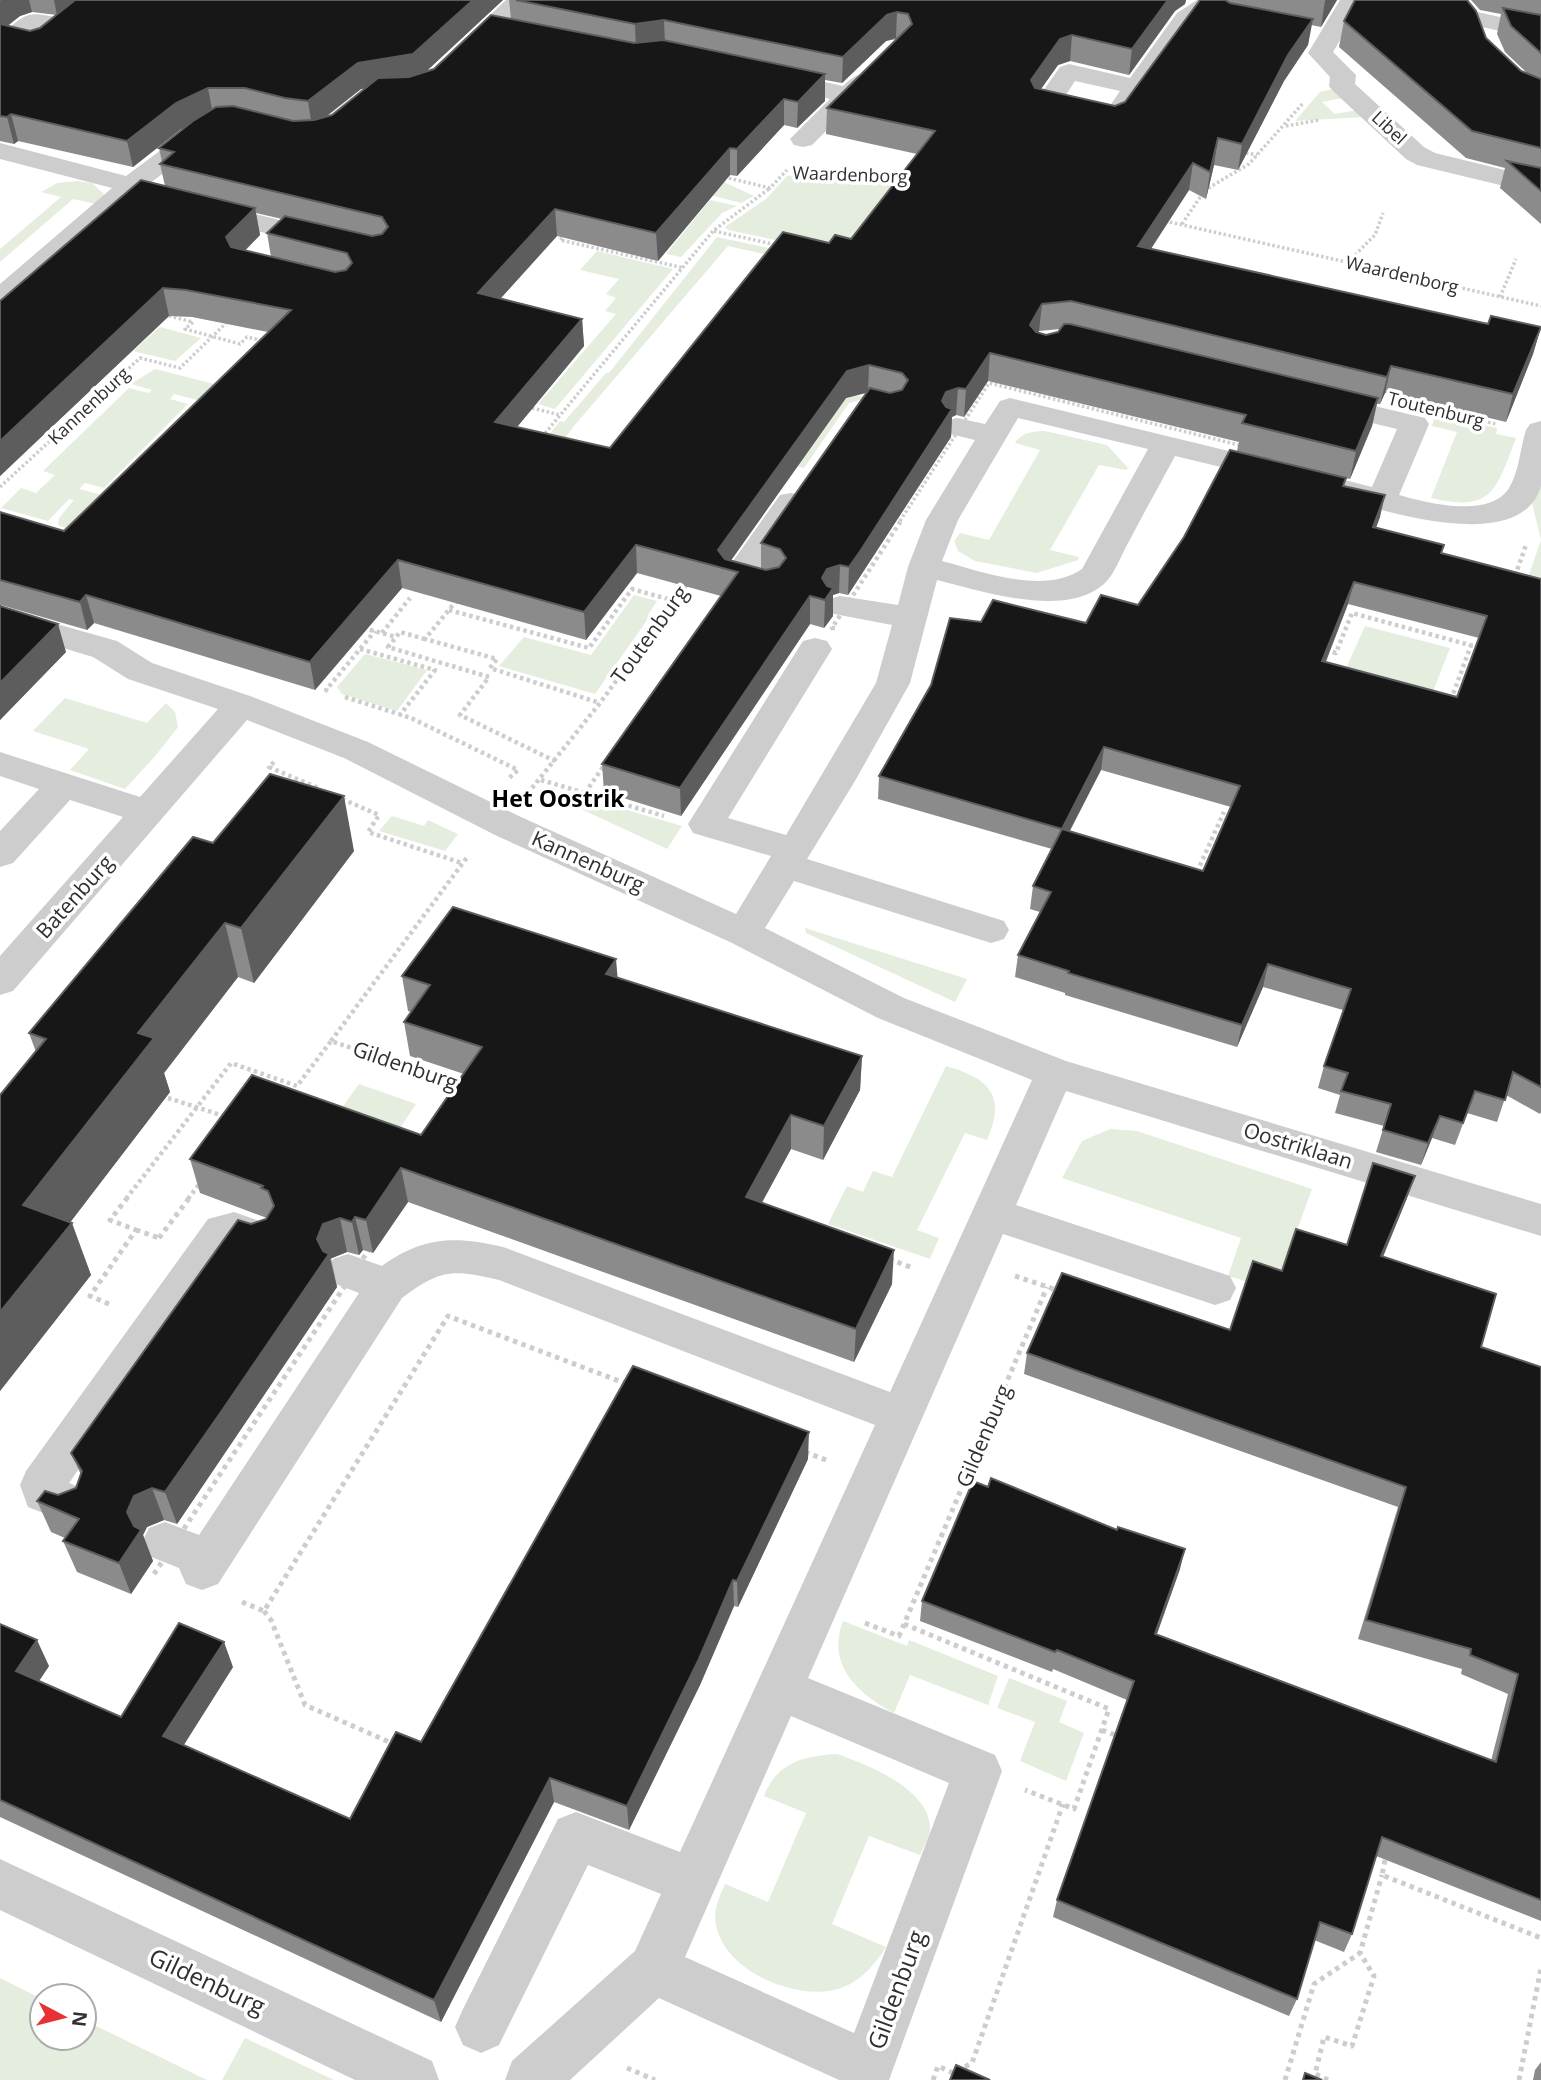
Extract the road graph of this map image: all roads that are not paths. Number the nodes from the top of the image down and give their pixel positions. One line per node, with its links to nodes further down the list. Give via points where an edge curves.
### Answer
1 (98, 0): 7 (street)
2 (520, 0): 11 (street, via 500,32)
3 (1352, 0): 18 (street, Libel, via 1318,36 1320,53 1343,75 1342,86 1415,153 1442,164)
4 (1202, 2): 6 (street); 13 (street)
5 (1465, 9): 8 (street); 9 (street)
6 (1228, 17)
7 (63, 27)
8 (1541, 33)
9 (1488, 46)
10 (881, 62): 14 (street)
11 (443, 73)
12 (750, 74): 14 (street)
13 (1135, 87)
14 (848, 95): 16 (street)
15 (226, 122): 19 (street, via 193,137)
16 (803, 139)
17 (0, 151): 19 (street)
18 (1541, 187)
19 (128, 188): 20 (street, via 275,238); 21 (street)
20 (352, 247)
21 (0, 299)
22 (1298, 396): 28 (street, Toutenburg, via 1414,424)
23 (957, 427): 25 (street)
24 (1541, 430): 28 (street, via 1518,498 1494,514 1468,517)
25 (994, 435): 26 (street, via 1007,393); 29 (street, via 942,520)
26 (1166, 444): 28 (street); 29 (street, via 1087,585 1031,589)
27 (806, 481): 30 (street, via 737,578)
28 (1382, 499)
29 (924, 567): 32 (street)
30 (767, 586)
31 (0, 618): 33 (street, Kannenburg, via 105,649 139,671)
32 (911, 618): 38 (street, via 893,682 838,781); 38 (street, via 830,628 706,824)
33 (241, 705): 36 (street, Batenburg); 40 (street, Kannenburg, via 508,812)
34 (0, 764): 35 (street)
35 (64, 785): 36 (street); 37 (street)
36 (149, 813): 41 (street, Batenburg)
37 (0, 854)
38 (788, 857): 39 (street); 40 (street)
39 (991, 930)
40 (743, 933): 42 (street, Kannenburg, via 891,1008)
41 (0, 981)
42 (1055, 1073): 43 (street); 44 (street, Oostriklaan)
43 (992, 1214): 48 (street); 49 (street)
44 (1541, 1220)
45 (258, 1238): 50 (street, via 234,1229 223,1231 42,1485 44,1493)
46 (353, 1257): 47 (street)
47 (387, 1286): 49 (street, via 413,1265 440,1255 468,1255 503,1264); 51 (street, via 206,1564)
48 (1215, 1288)
49 (900, 1415): 52 (street)
50 (71, 1504)
51 (160, 1558)
52 (780, 1689): 53 (street); 55 (street, Gildenburg, via 978,1772 868,2066)
53 (693, 1882): 55 (street); 56 (street, via 576,1836)
54 (0, 1884): 57 (street, Gildenburg)
55 (653, 1969): 58 (street)
56 (481, 2027)
57 (413, 2080)
58 (531, 2080)

